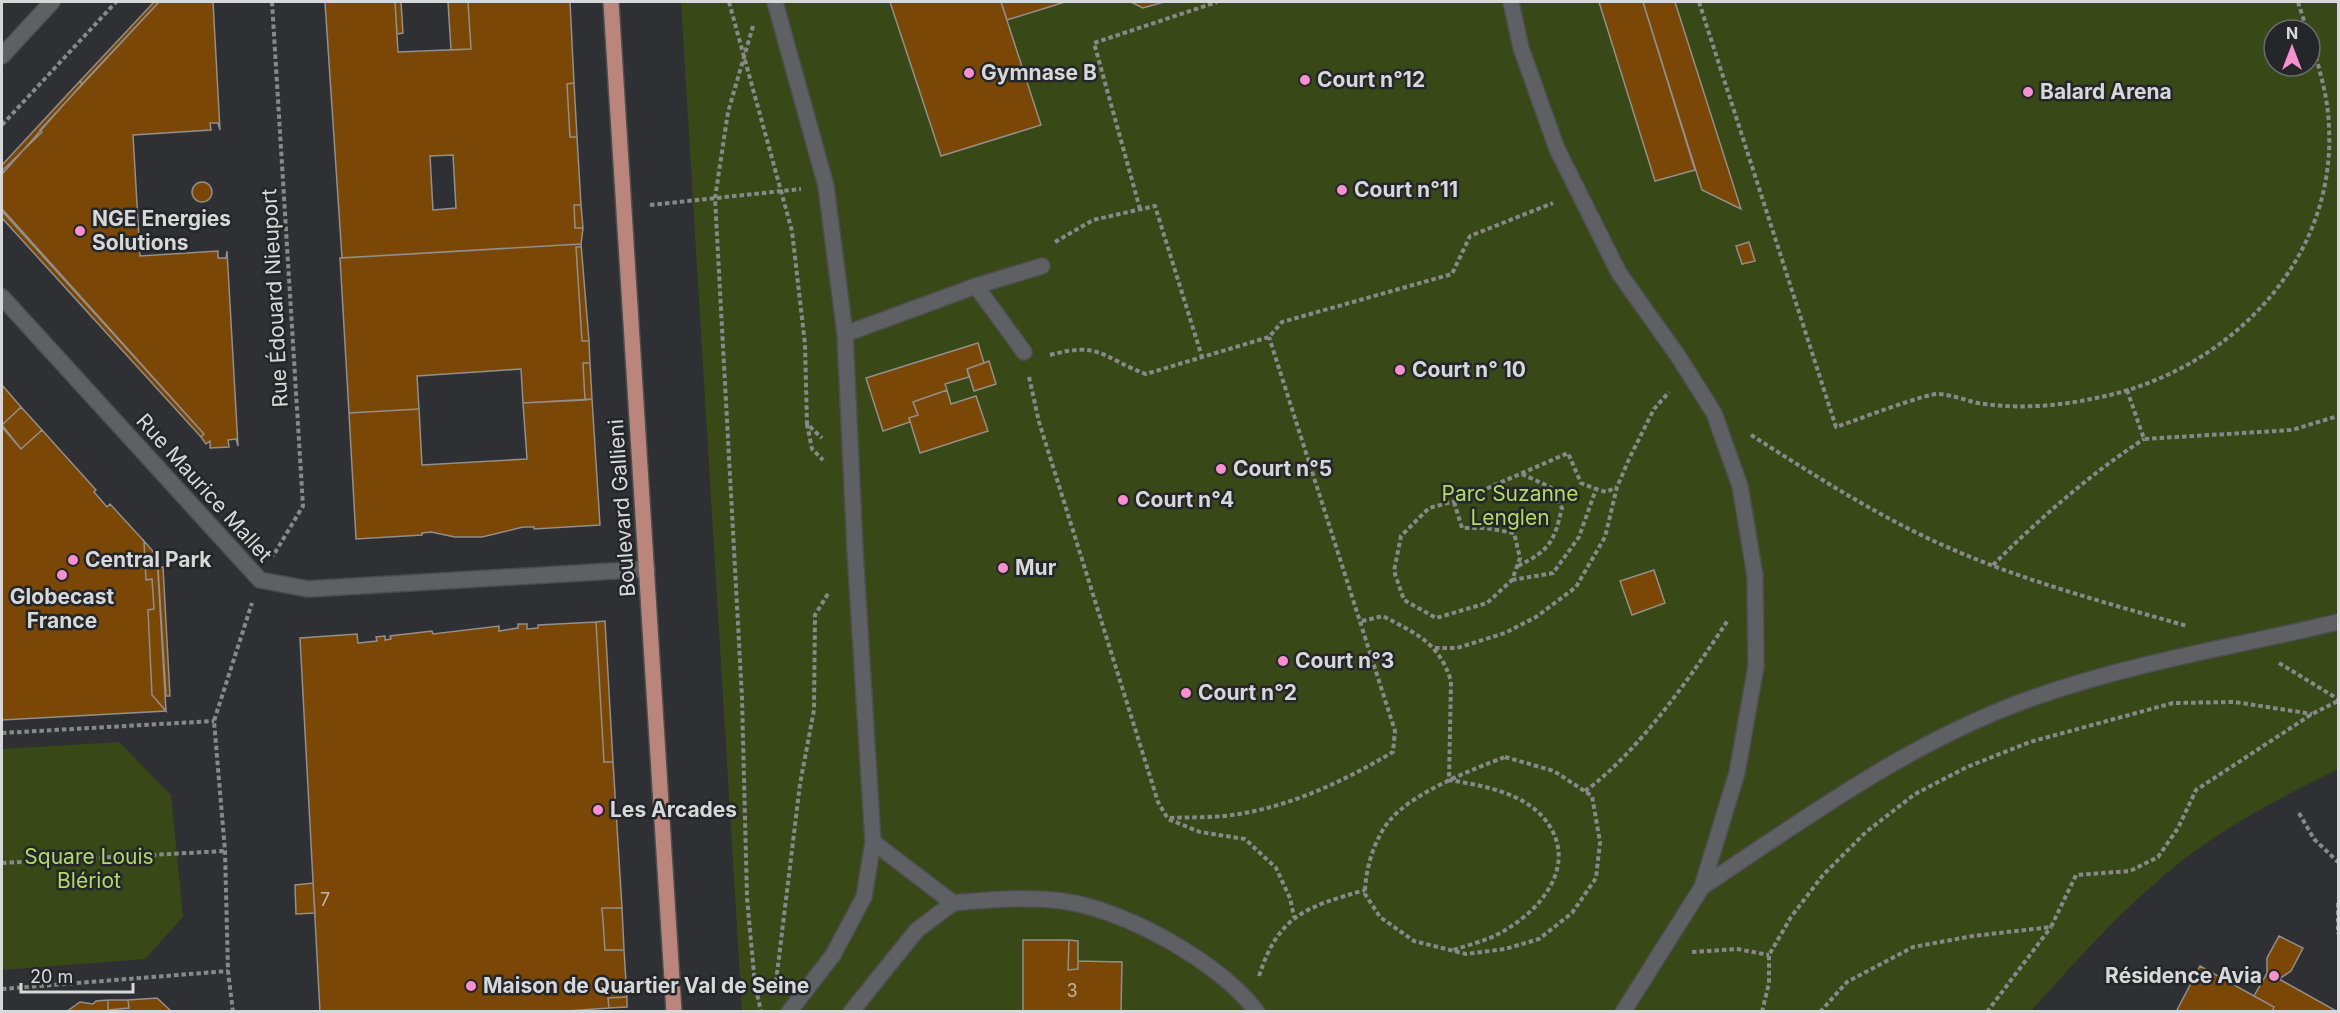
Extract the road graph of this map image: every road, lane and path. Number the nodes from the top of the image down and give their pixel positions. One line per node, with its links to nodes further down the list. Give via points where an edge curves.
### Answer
1 (52, 2): 13 (street)
2 (116, 2): 16 (path)
3 (272, 2): 45 (path, Rue Édouard Nieuport, via 303,506)
4 (611, 2): 21 (main road, Boulevard Gallieni)
5 (729, 2): 14 (path)
6 (775, 2): 17 (street)
7 (1217, 2): 22 (path, via 1094,43)
8 (1511, 2): 19 (street, via 1521,48 1557,149)
9 (1699, 2): 32 (path, via 1836,427 1938,394 1987,404 2038,406)
10 (2298, 2): 11 (path)
11 (2303, 18)
12 (754, 20): 14 (path)
13 (2, 56)
14 (744, 56): 18 (path); 20 (path, via 728,112)
15 (2322, 77): 32 (path, via 2329,148 2321,201 2302,251 2279,288 2234,334 2183,367)
16 (2, 124)
17 (826, 186): 18 (path); 26 (street)
18 (782, 191): 20 (path); 36 (path, via 792,231 806,344 807,424)
19 (1579, 193): 27 (path, via 1470,236 1452,274 1282,322); 30 (street, via 1619,273)
20 (715, 198): 21 (path); 81 (path, via 742,698 747,898)
21 (623, 208): 44 (main road, Boulevard Gallieni)
22 (1140, 209): 23 (path, via 1093,219 1056,241); 29 (path, via 1155,206)
23 (1042, 266): 24 (street)
24 (976, 286): 26 (street); 28 (street)
25 (2, 297): 45 (street, Rue Maurice Mallet)
26 (845, 334): 36 (street)
27 (1269, 338): 29 (path); 48 (path)
28 (1024, 352): 29 (path, via 1046,357 1073,349 1096,349 1146,374)
29 (1202, 357)
30 (1688, 371): 33 (street); 38 (path, via 1654,409)
31 (1030, 388): 60 (path, via 1136,737 1158,802)
32 (2127, 390): 35 (path)
33 (1714, 413): 42 (path, via 1866,506 1936,542); 65 (street, via 1740,486 1755,576 1756,666 1737,773)
34 (2338, 416): 35 (path, via 2292,430)
35 (2144, 439): 42 (path, via 2113,459)
36 (853, 470): 41 (street)
37 (1521, 474): 39 (path, via 1568,453 1581,483); 40 (path); 43 (path, via 1550,487 1562,508 1555,537 1537,556)
38 (1617, 487): 39 (path, via 1606,492); 52 (path, via 1605,537 1576,587 1536,617 1505,633 1457,648)
39 (1596, 489): 46 (path, via 1579,537 1553,573)
40 (1454, 502): 43 (path, via 1462,528 1515,533 1520,558); 46 (path, via 1429,508 1401,536 1394,572 1404,600 1436,618 1487,603)
41 (855, 550): 61 (street); 77 (path, via 815,615 814,710 800,784)
42 (1993, 565): 50 (path)
43 (1517, 566): 46 (path)
44 (647, 569): 45 (street, Rue Maurice Mallet, via 308,589); 80 (main road, Boulevard Gallieni)
45 (260, 580): 55 (path, Rue Édouard Nieuport)
46 (1512, 580)
47 (1730, 616): 58 (path, via 1705,656 1611,773)
48 (1362, 621): 52 (path, via 1383,616); 60 (path, via 1395,731 1393,752 1355,775 1300,797 1239,814)
49 (2338, 622): 51 (street)
50 (2190, 627)
51 (2247, 644): 53 (path); 65 (street, via 2096,677 2036,696 1920,746)
52 (1435, 648): 57 (path, via 1451,681)
53 (2338, 700): 54 (path)
54 (2312, 714): 70 (path, via 2196,790 2178,828 2158,857 2130,871 2076,875); 74 (path, via 2235,702 2173,703 2030,742 1967,767 1915,794 1866,832 1823,875 1791,917)
55 (214, 721): 56 (path); 62 (path)
56 (2, 733)
57 (1449, 780): 58 (path, via 1505,757 1554,771); 66 (path, via 1390,820 1372,854); 72 (path, via 1510,795 1542,816 1560,850 1555,877 1542,901 1500,933)
58 (1585, 791): 72 (path, via 1592,796 1600,842 1596,878 1572,913 1539,939 1466,954)
59 (2299, 813): 63 (path, via 2314,839)
60 (1168, 819): 69 (path, via 1200,832 1245,839 1276,868)
61 (873, 842): 67 (street); 82 (street, via 864,897 833,955)
62 (225, 851): 64 (path); 75 (path)
63 (2338, 862)
64 (2, 863)
65 (1702, 887): 73 (street)
66 (1365, 890): 69 (path); 72 (path, via 1380,916 1414,941)
67 (952, 903): 78 (street, via 1024,897 1065,901 1103,911 1179,946 1244,994); 83 (street, via 917,930)
68 (2338, 903): 71 (path)
69 (1294, 916): 78 (path, via 1268,949)
70 (2051, 927): 86 (path, via 1913,947 1847,982); 87 (path)
71 (2338, 934)
72 (1452, 950)
73 (1661, 952): 74 (path, via 1737,949); 84 (street)
74 (1769, 955): 85 (path, via 1769,983)
75 (228, 971): 76 (path); 79 (path)
76 (2, 989)
77 (774, 991)
78 (1254, 1007)
79 (233, 1011)
80 (674, 1011)
81 (761, 1011)
82 (789, 1011)
83 (851, 1011)
84 (1623, 1011)
85 (1762, 1011)
86 (1820, 1011)
87 (1987, 1011)

